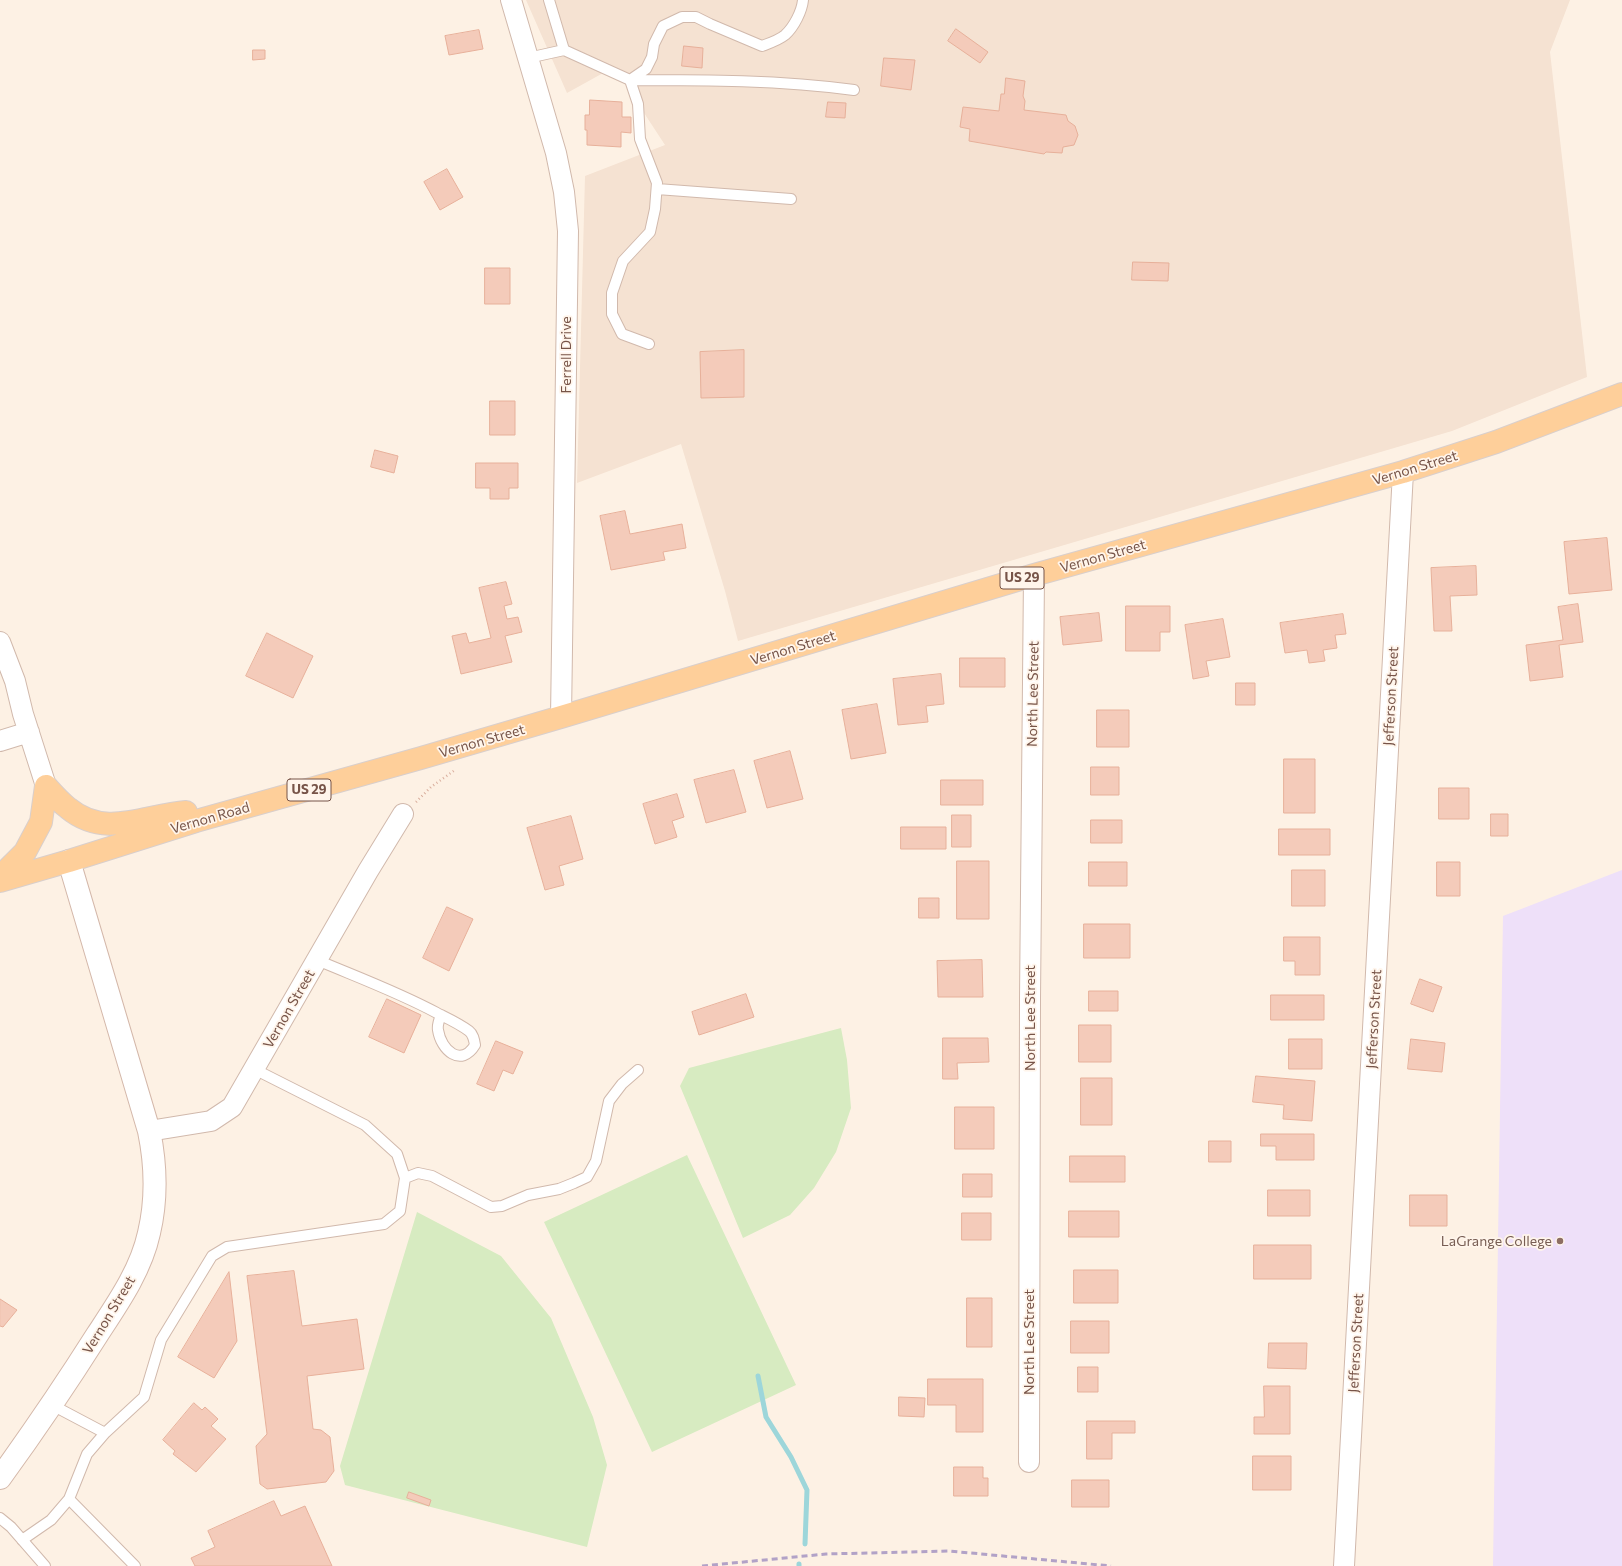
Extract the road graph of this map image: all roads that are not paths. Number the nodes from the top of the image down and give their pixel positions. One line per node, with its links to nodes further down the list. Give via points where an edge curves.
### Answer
1 (511, 0): 5 (street, Ferrell Drive)
2 (549, 0): 4 (lane)
3 (803, 0): 6 (lane, via 798,17 786,34 762,46 696,17 674,20 662,26 646,69)
4 (564, 50): 5 (lane); 6 (lane)
5 (528, 58): 15 (street, Ferrell Drive, via 561,176 568,231)
6 (630, 80): 7 (lane, via 798,84); 8 (lane, via 638,104 640,139)
7 (854, 90)
8 (657, 188): 9 (lane); 10 (lane, via 650,232 623,261 612,293 612,314 622,334)
9 (791, 199)
10 (649, 344)
11 (1622, 394): 12 (main road, Vernon Street / US 29, via 1496,442)
12 (1403, 472): 13 (main road, Vernon Street / US 29); 40 (street, Jefferson Street)
13 (1034, 575): 15 (main road, Vernon Street / US 29); 33 (street, North Lee Street)
14 (0, 642): 16 (street, via 15,681)
15 (561, 717): 18 (main road, Vernon Street / US 29)
16 (29, 732): 17 (street); 19 (street)
17 (0, 741)
18 (421, 758): 20 (main road, Vernon Road / US 29)
19 (46, 786): 20 (main road, via 68,809 93,823 118,825 180,812); 23 (main road, via 41,822 25,852)
20 (241, 808): 22 (main road, Vernon Road / US 29)
21 (403, 814): 25 (street, Vernon Street)
22 (69, 861): 24 (main road, Vernon Road / US 29); 29 (street, Vernon Street)
23 (0, 877)
24 (0, 881)
25 (317, 960): 26 (lane); 27 (street, Vernon Street)
26 (441, 1015)
27 (254, 1069): 29 (street, Vernon Street, via 232,1107 211,1121); 30 (lane, via 365,1125 397,1154)
28 (638, 1070): 30 (lane, via 622,1084 609,1101 596,1160 587,1177 558,1189 491,1207 432,1176 418,1173)
29 (149, 1131): 31 (street, Vernon Street, via 156,1190 149,1234 142,1257 132,1278)
30 (405, 1178): 32 (lane, via 400,1211 384,1224 227,1247 212,1256 161,1340 144,1397)
31 (52, 1405): 32 (lane); 34 (street, Vernon Street)
32 (105, 1433): 35 (lane, via 87,1454)
33 (1029, 1462)
34 (5, 1467)
35 (69, 1499): 37 (lane, via 51,1520); 39 (lane)
36 (0, 1518): 37 (lane)
37 (22, 1540): 38 (lane)
38 (45, 1566)
39 (135, 1566)
40 (1344, 1566)

